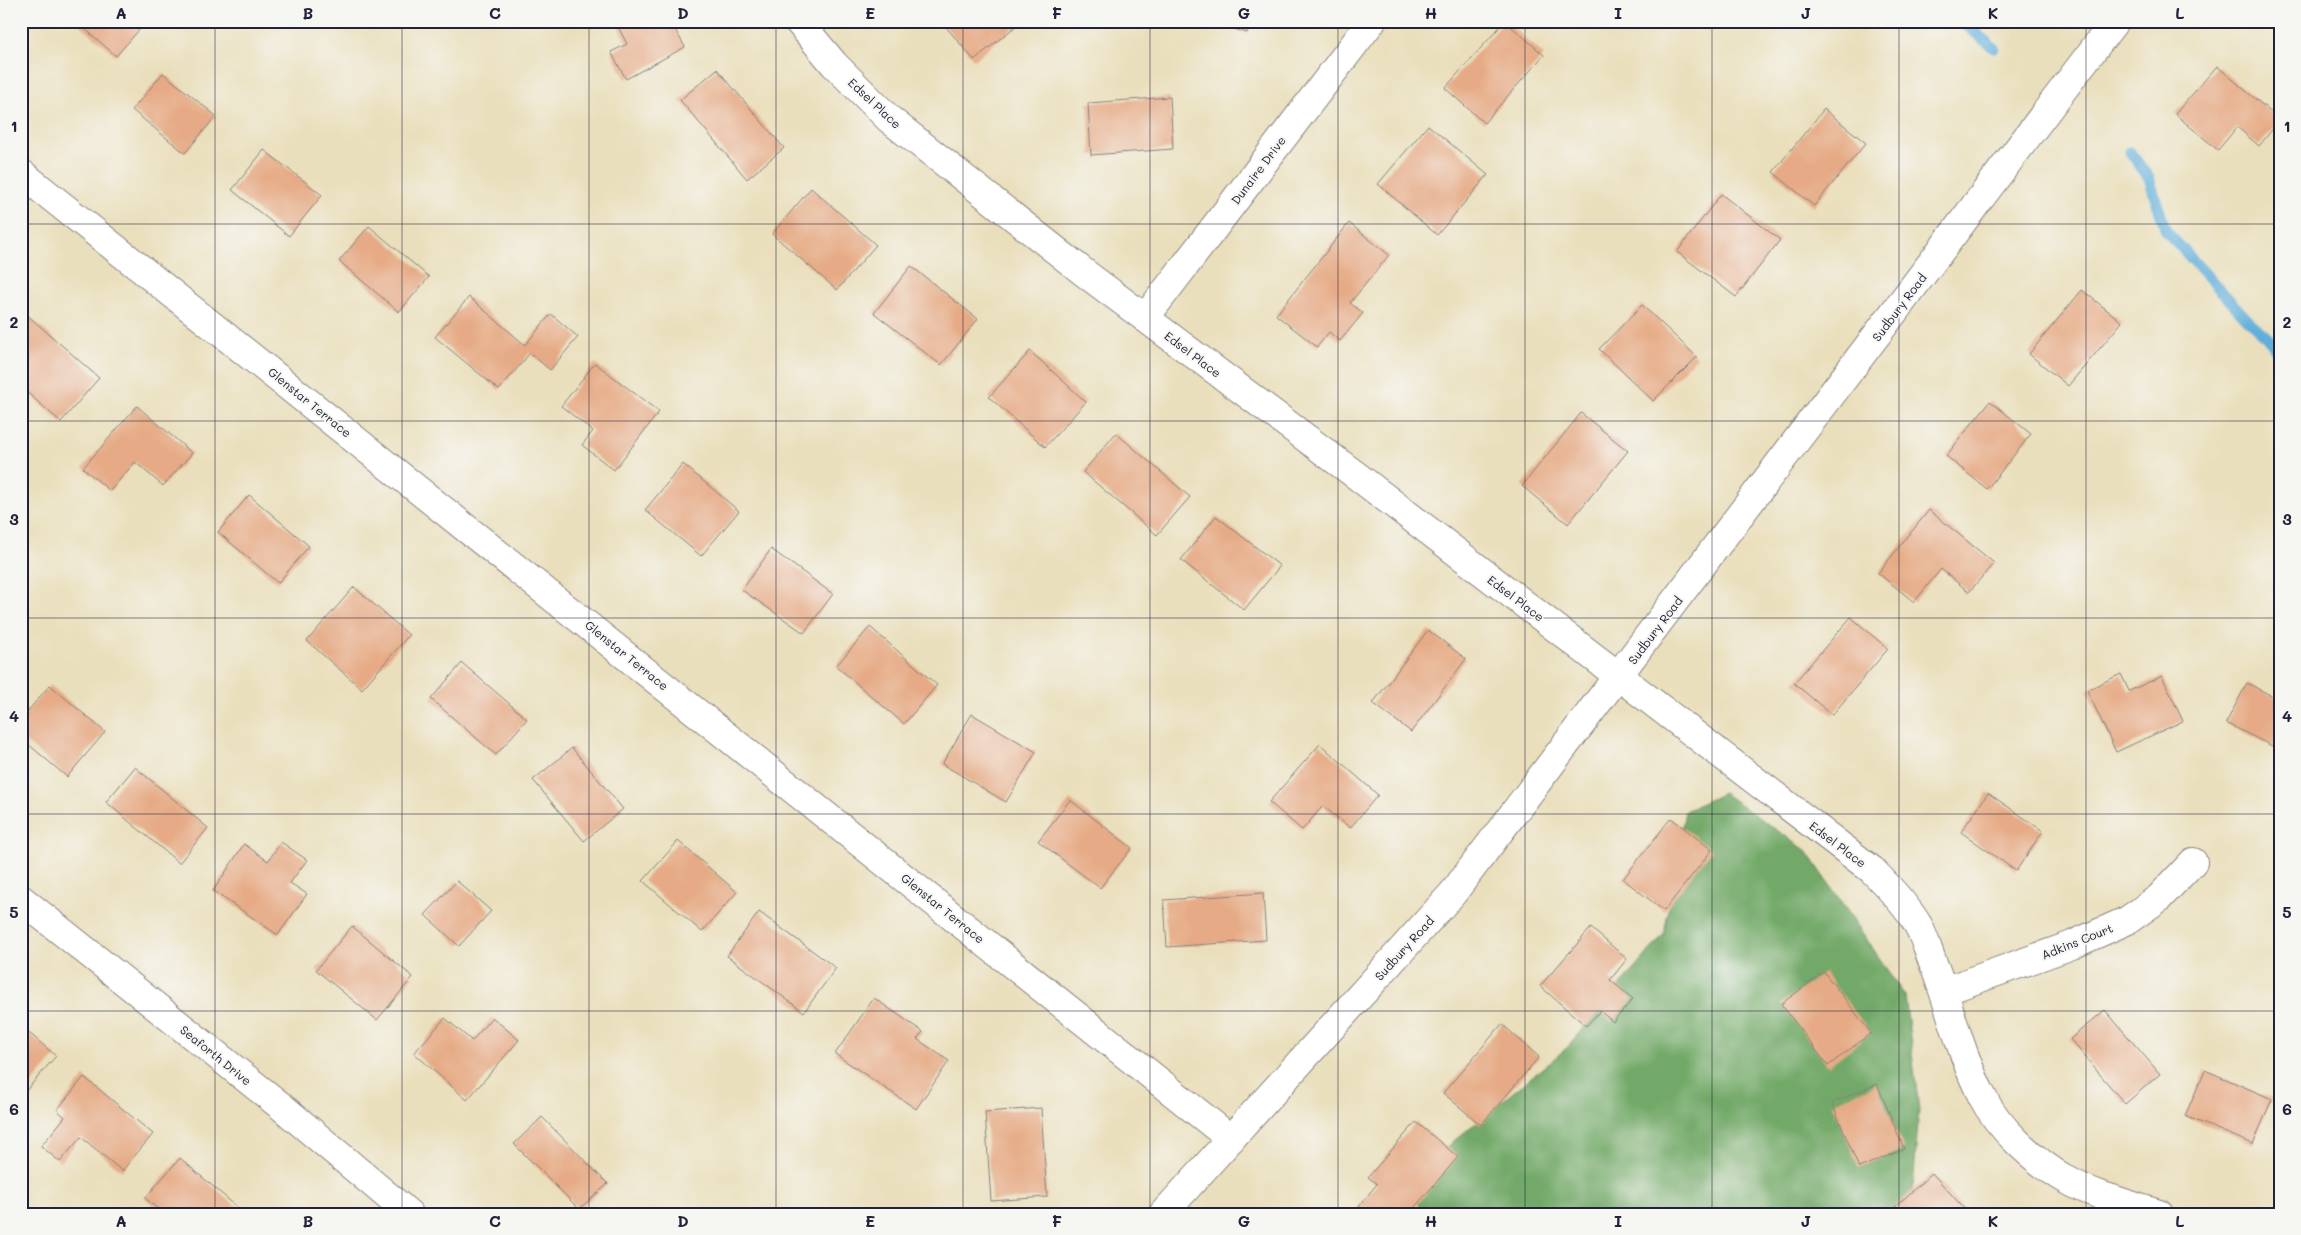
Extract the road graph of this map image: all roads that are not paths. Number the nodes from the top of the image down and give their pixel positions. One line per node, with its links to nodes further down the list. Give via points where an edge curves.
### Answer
1 (798, 21): 5 (street, Edsel Place, via 834,64 889,119)
2 (1372, 21): 5 (street, Dunaire Drive)
3 (2115, 21): 6 (street, Sudbury Road)
4 (21, 173): 10 (street, Glenstar Terrace)
5 (1145, 318): 6 (street, Edsel Place)
6 (1620, 677): 9 (street, Edsel Place, via 1872,870 1918,925); 10 (street, Sudbury Road, via 1453,893)
7 (2194, 862): 9 (street, Adkins Court, via 2159,898 2128,920 2072,945)
8 (21, 899): 11 (street, Seaforth Drive, via 282,1107)
9 (1944, 991): 13 (street, Edsel Place, via 1961,1046 1982,1097 2011,1136 2047,1168 2067,1180 2089,1191)
10 (1231, 1139): 12 (street, Sudbury Road)
11 (409, 1214)
12 (1163, 1214)
13 (2159, 1214)

